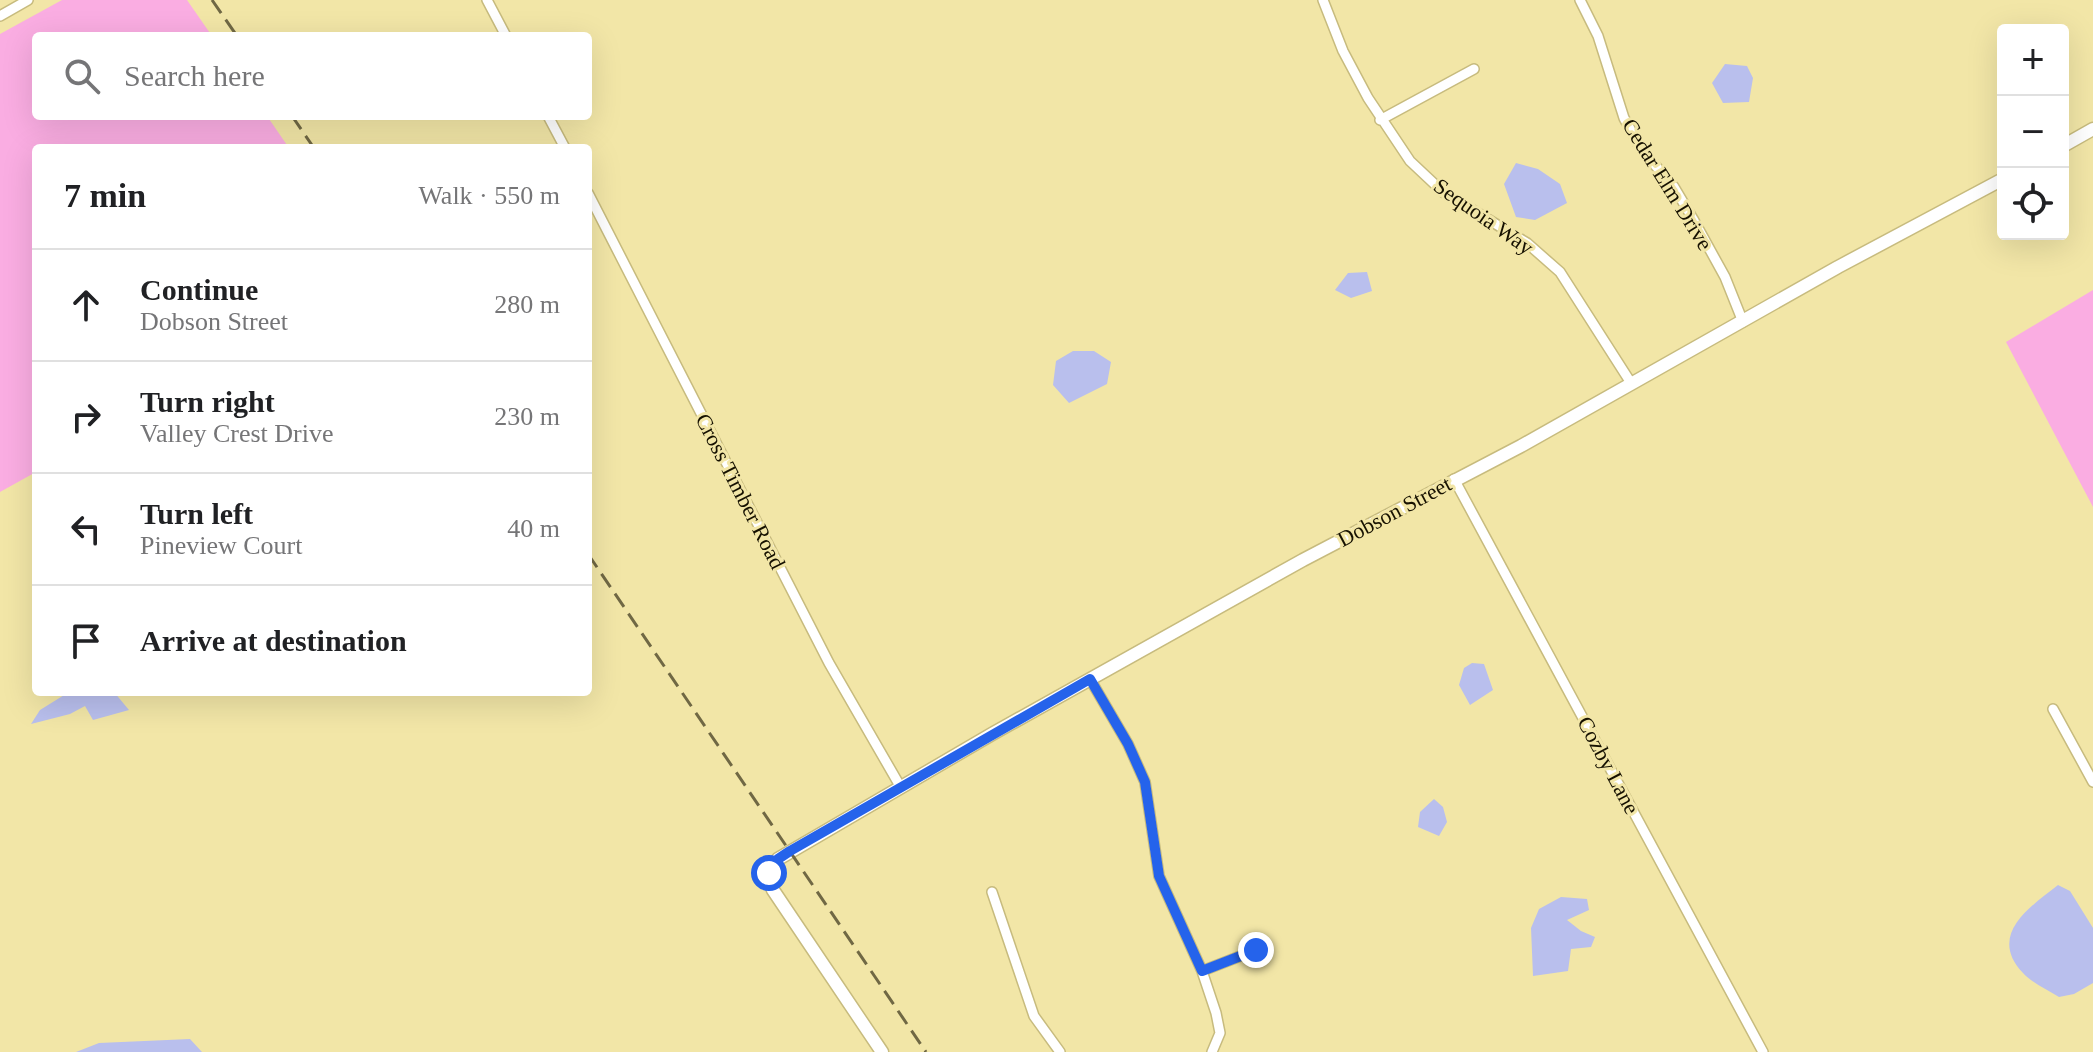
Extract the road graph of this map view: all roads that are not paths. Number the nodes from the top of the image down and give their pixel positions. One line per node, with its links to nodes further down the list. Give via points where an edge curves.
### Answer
1 (28, 0): 5 (street)
2 (487, 0): 6 (street)
3 (1323, 0): 9 (street, Sequoia Way)
4 (1580, 0): 15 (street, Cedar Elm Drive, via 1598,36 1624,118 1693,219)
5 (0, 16)
6 (504, 32)
7 (1474, 69): 9 (street)
8 (550, 120): 12 (street)
9 (1380, 120): 16 (street, Sequoia Way, via 1410,161 1443,192 1527,243 1560,272)
10 (2093, 129): 11 (street)
11 (2069, 143)
12 (563, 144)
13 (1997, 182): 15 (street, Dobson Street)
14 (592, 201): 21 (street, Cross Timber Road, via 829,663)
15 (1743, 322): 16 (street, Dobson Street)
16 (1631, 383): 17 (street, Dobson Street)
17 (1454, 479): 18 (street, Dobson Street); 28 (street, Cozby Lane)
18 (1090, 679): 21 (street, Dobson Street); 24 (street, via 1145,782 1159,876)
19 (2053, 709): 20 (street)
20 (2093, 782)
21 (900, 786): 25 (street, Dobson Street, via 790,851 769,868 768,877)
22 (992, 892): 26 (street, via 1034,1016)
23 (1256, 950): 24 (street)
24 (1202, 971): 27 (street, via 1220,1033)
25 (882, 1052)
26 (1060, 1052)
27 (1212, 1052)
28 (1763, 1052)

